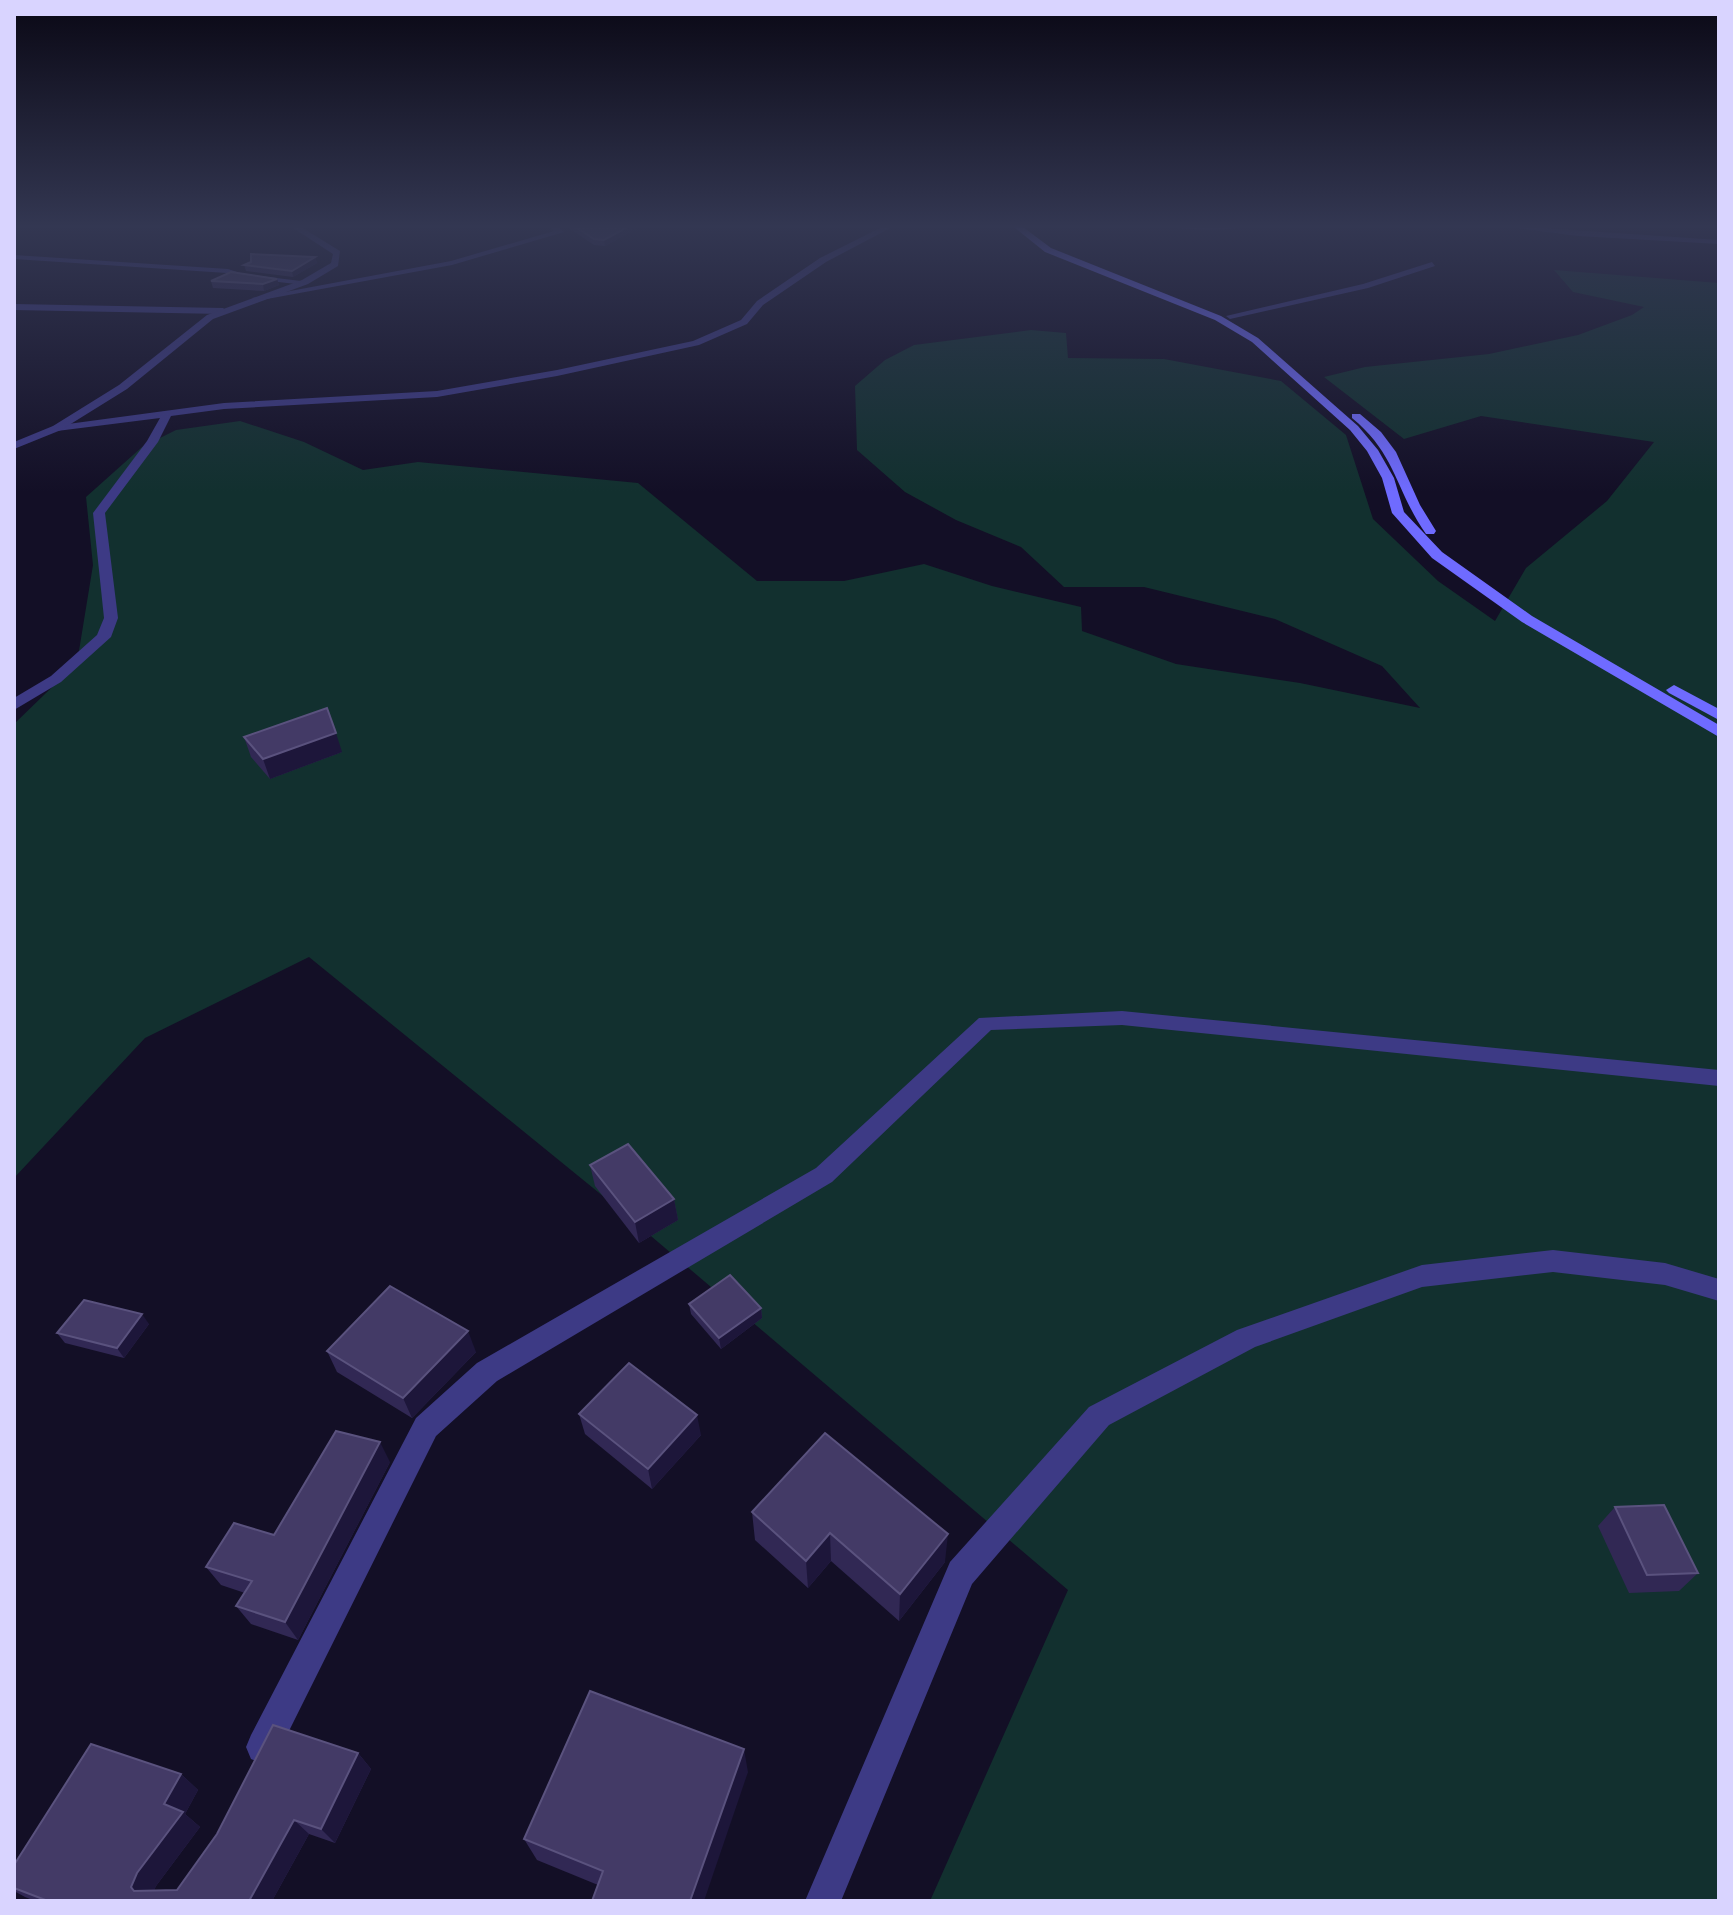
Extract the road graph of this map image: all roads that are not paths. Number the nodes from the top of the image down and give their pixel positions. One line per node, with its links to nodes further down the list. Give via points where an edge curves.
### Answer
1 (219, 313): 9 (street, via 194,327 123,387)
2 (751, 313): 8 (street, via 744,322 696,343 437,394)
3 (1205, 313): 7 (main road, via 1227,322)
4 (1223, 313): 6 (main road)
5 (1242, 313): 6 (street)
6 (1230, 316): 7 (main road, via 1262,336)
7 (1300, 374): 12 (main road, via 1379,435 1415,513 1458,560); 13 (main road, via 1372,450 1388,478 1398,513 1437,555 1527,619)
8 (167, 414): 9 (street); 11 (street, via 99,513 111,618 104,637 56,679)
9 (57, 428): 10 (street)
10 (14, 446)
11 (14, 705)
12 (1719, 715)
13 (1719, 732)
14 (1719, 1078): 16 (street, via 1122,1018 986,1023 824,1175 487,1372 426,1427)
15 (1719, 1290): 17 (street, via 1665,1274 1553,1261 1422,1276 1246,1338 1099,1416 961,1573)
16 (247, 1779)
17 (823, 1901)

